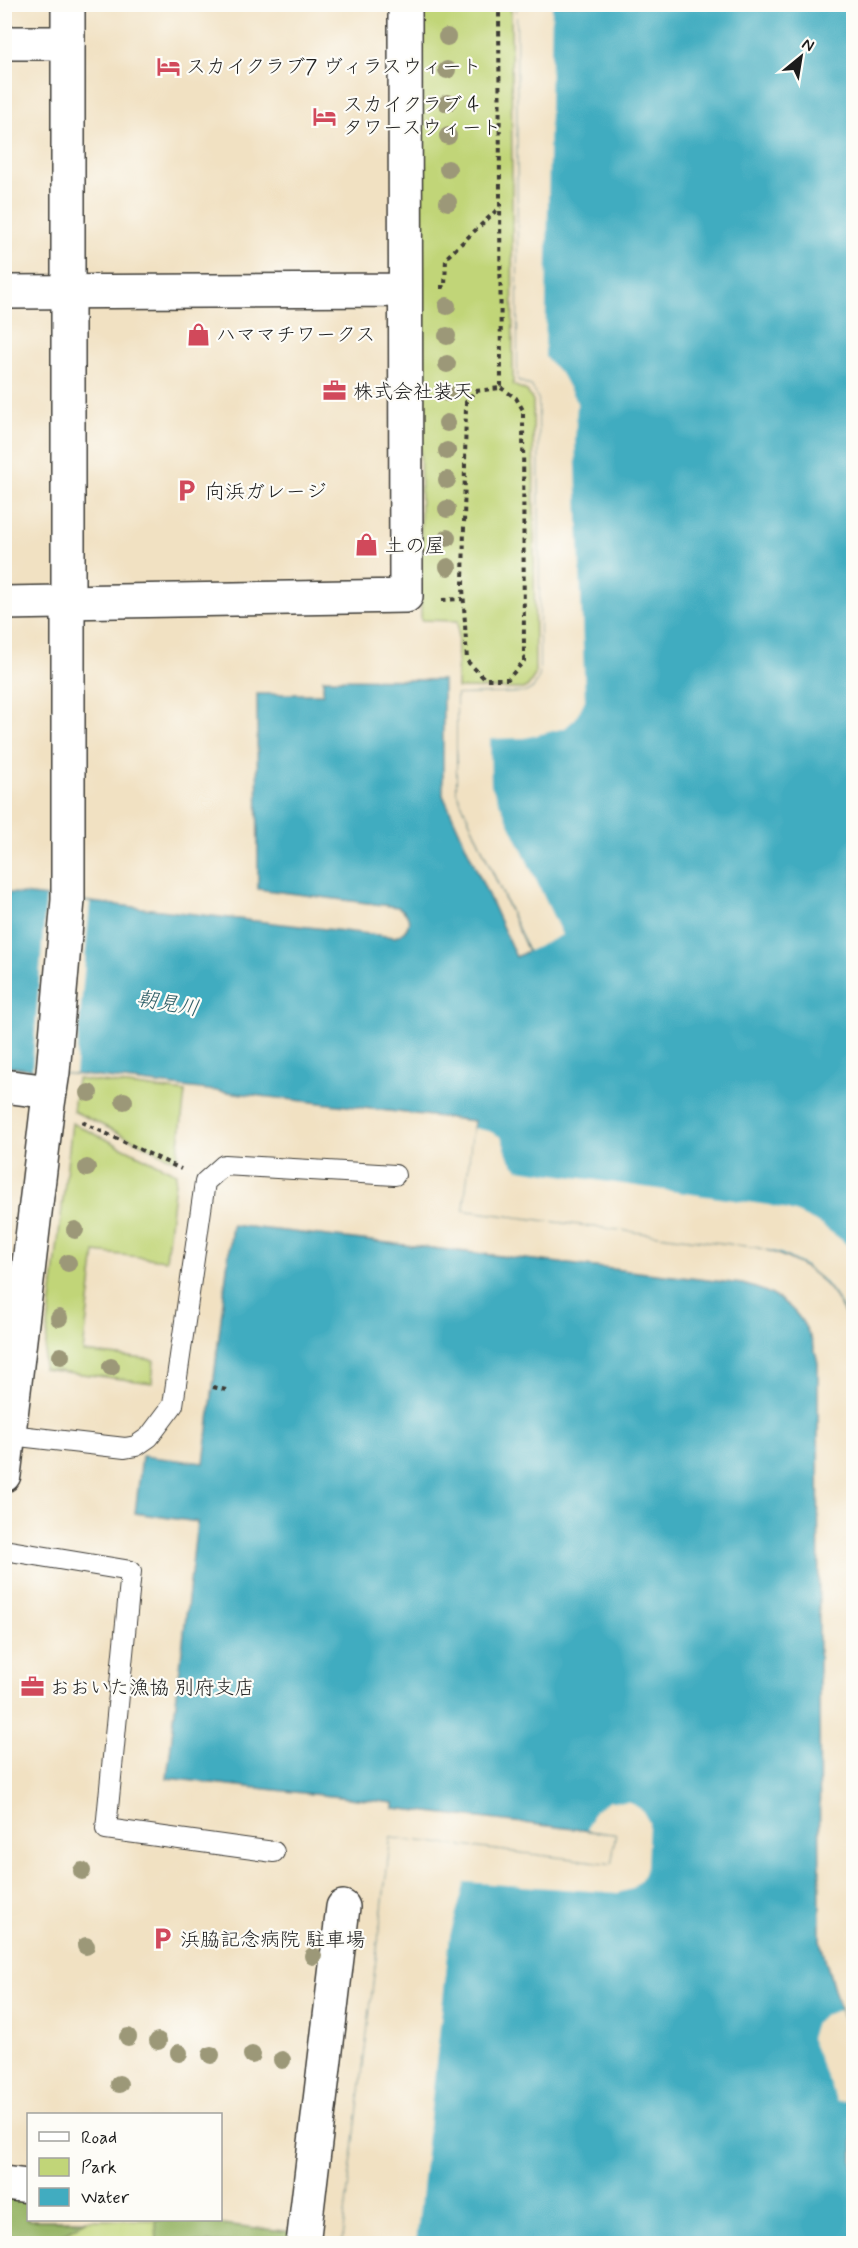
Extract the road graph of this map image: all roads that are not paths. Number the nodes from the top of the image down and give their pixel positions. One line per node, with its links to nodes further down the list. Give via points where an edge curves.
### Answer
1 (68, 4): 4 (street)
2 (405, 4): 5 (street)
3 (4, 43): 4 (street)
4 (68, 43): 7 (street)
5 (404, 290): 7 (street); 9 (street, via 406,596)
6 (4, 292): 7 (street)
7 (69, 292): 9 (street)
8 (4, 603): 9 (street)
9 (69, 603): 11 (street, via 68,900)
10 (4, 1086): 11 (street)
11 (50, 1091): 13 (street)
12 (395, 1175): 13 (lane, via 224,1164 205,1182 173,1405 149,1437 125,1448)
13 (8, 1430): 14 (street)
14 (4, 1475)
15 (4, 1550): 16 (lane, via 131,1571 106,1829)
16 (274, 1852)
17 (343, 1907): 20 (street)
18 (4, 2183): 19 (street)
19 (27, 2186)
20 (303, 2244)

